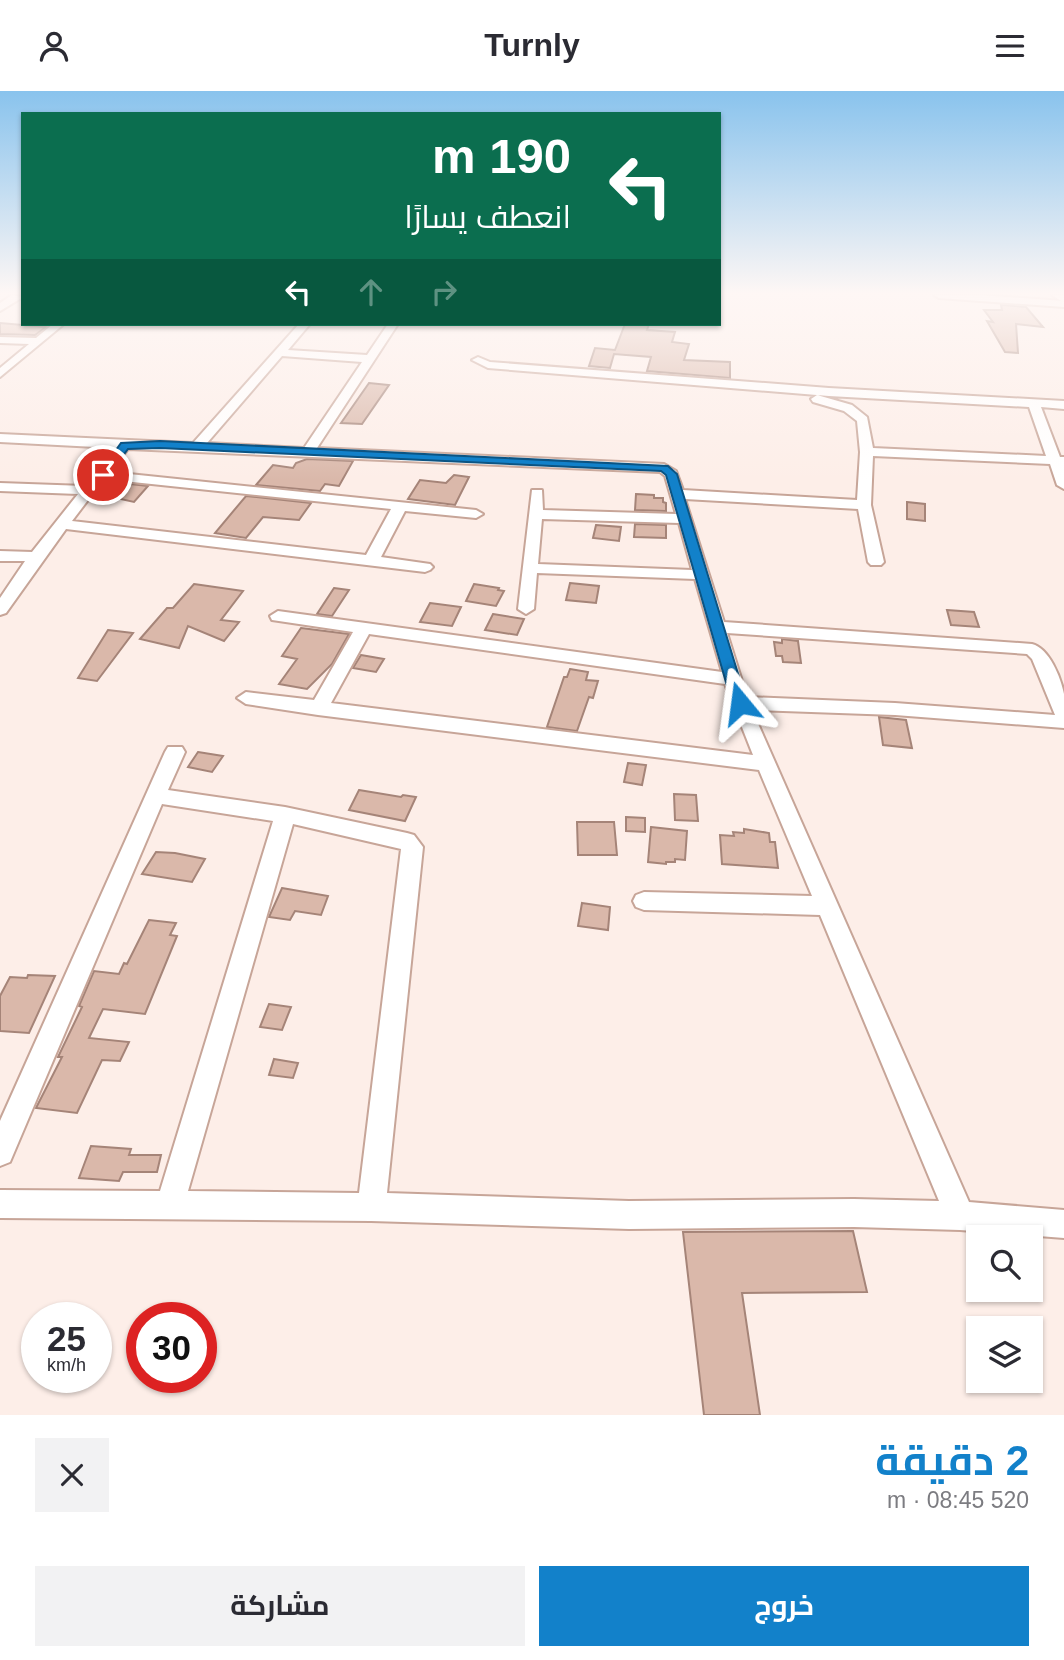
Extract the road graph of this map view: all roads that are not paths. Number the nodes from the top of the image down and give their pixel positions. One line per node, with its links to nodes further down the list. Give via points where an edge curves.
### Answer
1 (20, 357): 6 (street)
2 (278, 357): 12 (street)
3 (337, 357): 4 (street)
4 (370, 359): 13 (street)
5 (478, 360): 7 (street, via 488,365)
6 (0, 374)
7 (786, 389): 8 (street); 14 (street, via 856,414 863,420)
8 (1034, 403): 9 (street); 15 (street, via 1039,426)
9 (1064, 405)
10 (0, 439): 11 (street)
11 (124, 445): 12 (street); 16 (street)
12 (197, 446): 13 (street)
13 (308, 452): 21 (street, via 664,468 671,474)
14 (867, 452): 15 (street); 23 (street)
15 (1060, 461): 17 (street)
16 (103, 475): 19 (street); 22 (street)
17 (1064, 485)
18 (0, 487): 19 (street)
19 (89, 490): 27 (street)
20 (537, 493): 25 (street)
21 (677, 494): 23 (street); 26 (street)
22 (401, 505): 24 (street); 30 (street)
23 (864, 505): 31 (street)
24 (476, 514)
25 (536, 514): 26 (street); 33 (street)
26 (684, 519): 34 (street)
27 (62, 524): 29 (street); 30 (street)
28 (0, 556): 29 (street)
29 (36, 557): 36 (street)
30 (372, 559): 32 (street)
31 (876, 562)
32 (425, 566)
33 (531, 568): 34 (street); 35 (street)
34 (701, 575): 38 (street)
35 (526, 609)
36 (0, 610)
37 (278, 616): 39 (street)
38 (717, 627): 40 (street); 44 (street, via 1032,649 1040,656)
39 (363, 629): 40 (street); 43 (street)
40 (733, 679): 42 (street)
41 (246, 698): 43 (street)
42 (740, 703): 45 (street); 47 (street)
43 (318, 709): 47 (street)
44 (1064, 715)
45 (1064, 722)
46 (175, 752): 48 (street)
47 (766, 764): 51 (street)
48 (156, 796): 49 (street); 52 (street)
49 (285, 815): 54 (street); 55 (street, via 407,841 412,847)
50 (644, 901): 51 (street)
51 (827, 906): 56 (street)
52 (0, 1152)
53 (0, 1204): 54 (street)
54 (170, 1206): 55 (street)
55 (371, 1207): 56 (street, via 629,1215)
56 (960, 1216): 57 (street)
57 (1064, 1224)

